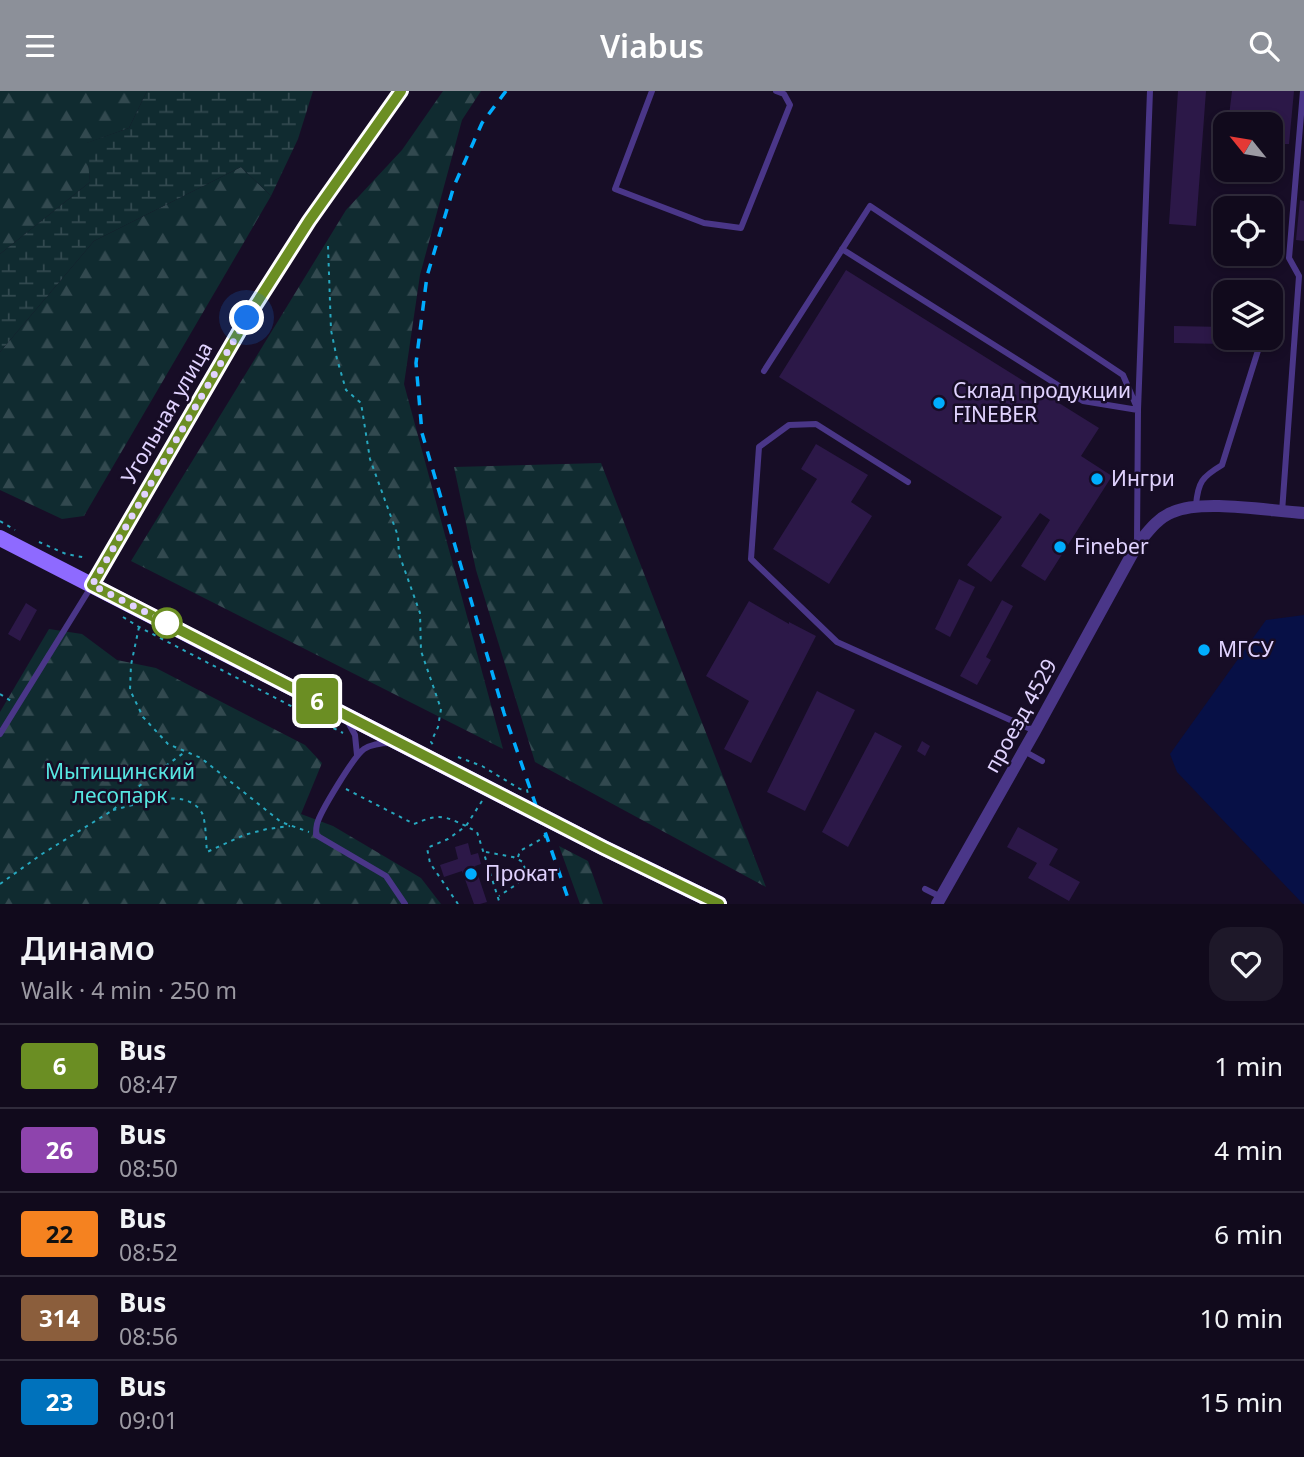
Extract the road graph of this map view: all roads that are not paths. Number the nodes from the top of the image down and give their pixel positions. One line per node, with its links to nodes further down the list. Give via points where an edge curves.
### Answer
1 (401, 91): 16 (street, Угольная улица, via 247,318)
2 (652, 91): 3 (lane, via 615,188 704,223 741,227 790,105)
3 (776, 91)
4 (1150, 91): 9 (lane)
5 (1303, 91): 12 (lane, via 1289,258 1299,276)
6 (842, 249): 8 (lane); 9 (lane, via 1083,401); 9 (lane, via 870,206 1123,375)
7 (1258, 350): 11 (lane, via 1222,464 1198,486)
8 (764, 371)
9 (1138, 410): 15 (lane)
10 (908, 482): 18 (lane, via 817,424 789,425 760,447 751,559 837,642)
11 (1196, 505): 12 (street); 15 (street, проезд 4529, via 1171,512)
12 (1282, 512): 13 (street)
13 (1304, 513)
14 (0, 538): 16 (main road)
15 (1137, 545): 18 (street, проезд 4529)
16 (92, 585): 17 (main road); 19 (lane)
17 (343, 714): 20 (main road); 22 (lane, via 355,735)
18 (1035, 731): 21 (street, проезд 4529)
19 (0, 734)
20 (399, 743): 22 (lane, via 372,745); 27 (main road, via 488,794)
21 (1024, 751): 23 (lane); 25 (street, проезд 4529)
22 (357, 757): 26 (lane, via 317,823 316,835 386,876)
23 (1042, 761)
24 (925, 889): 25 (lane)
25 (939, 901)
26 (405, 904)
27 (719, 904)

